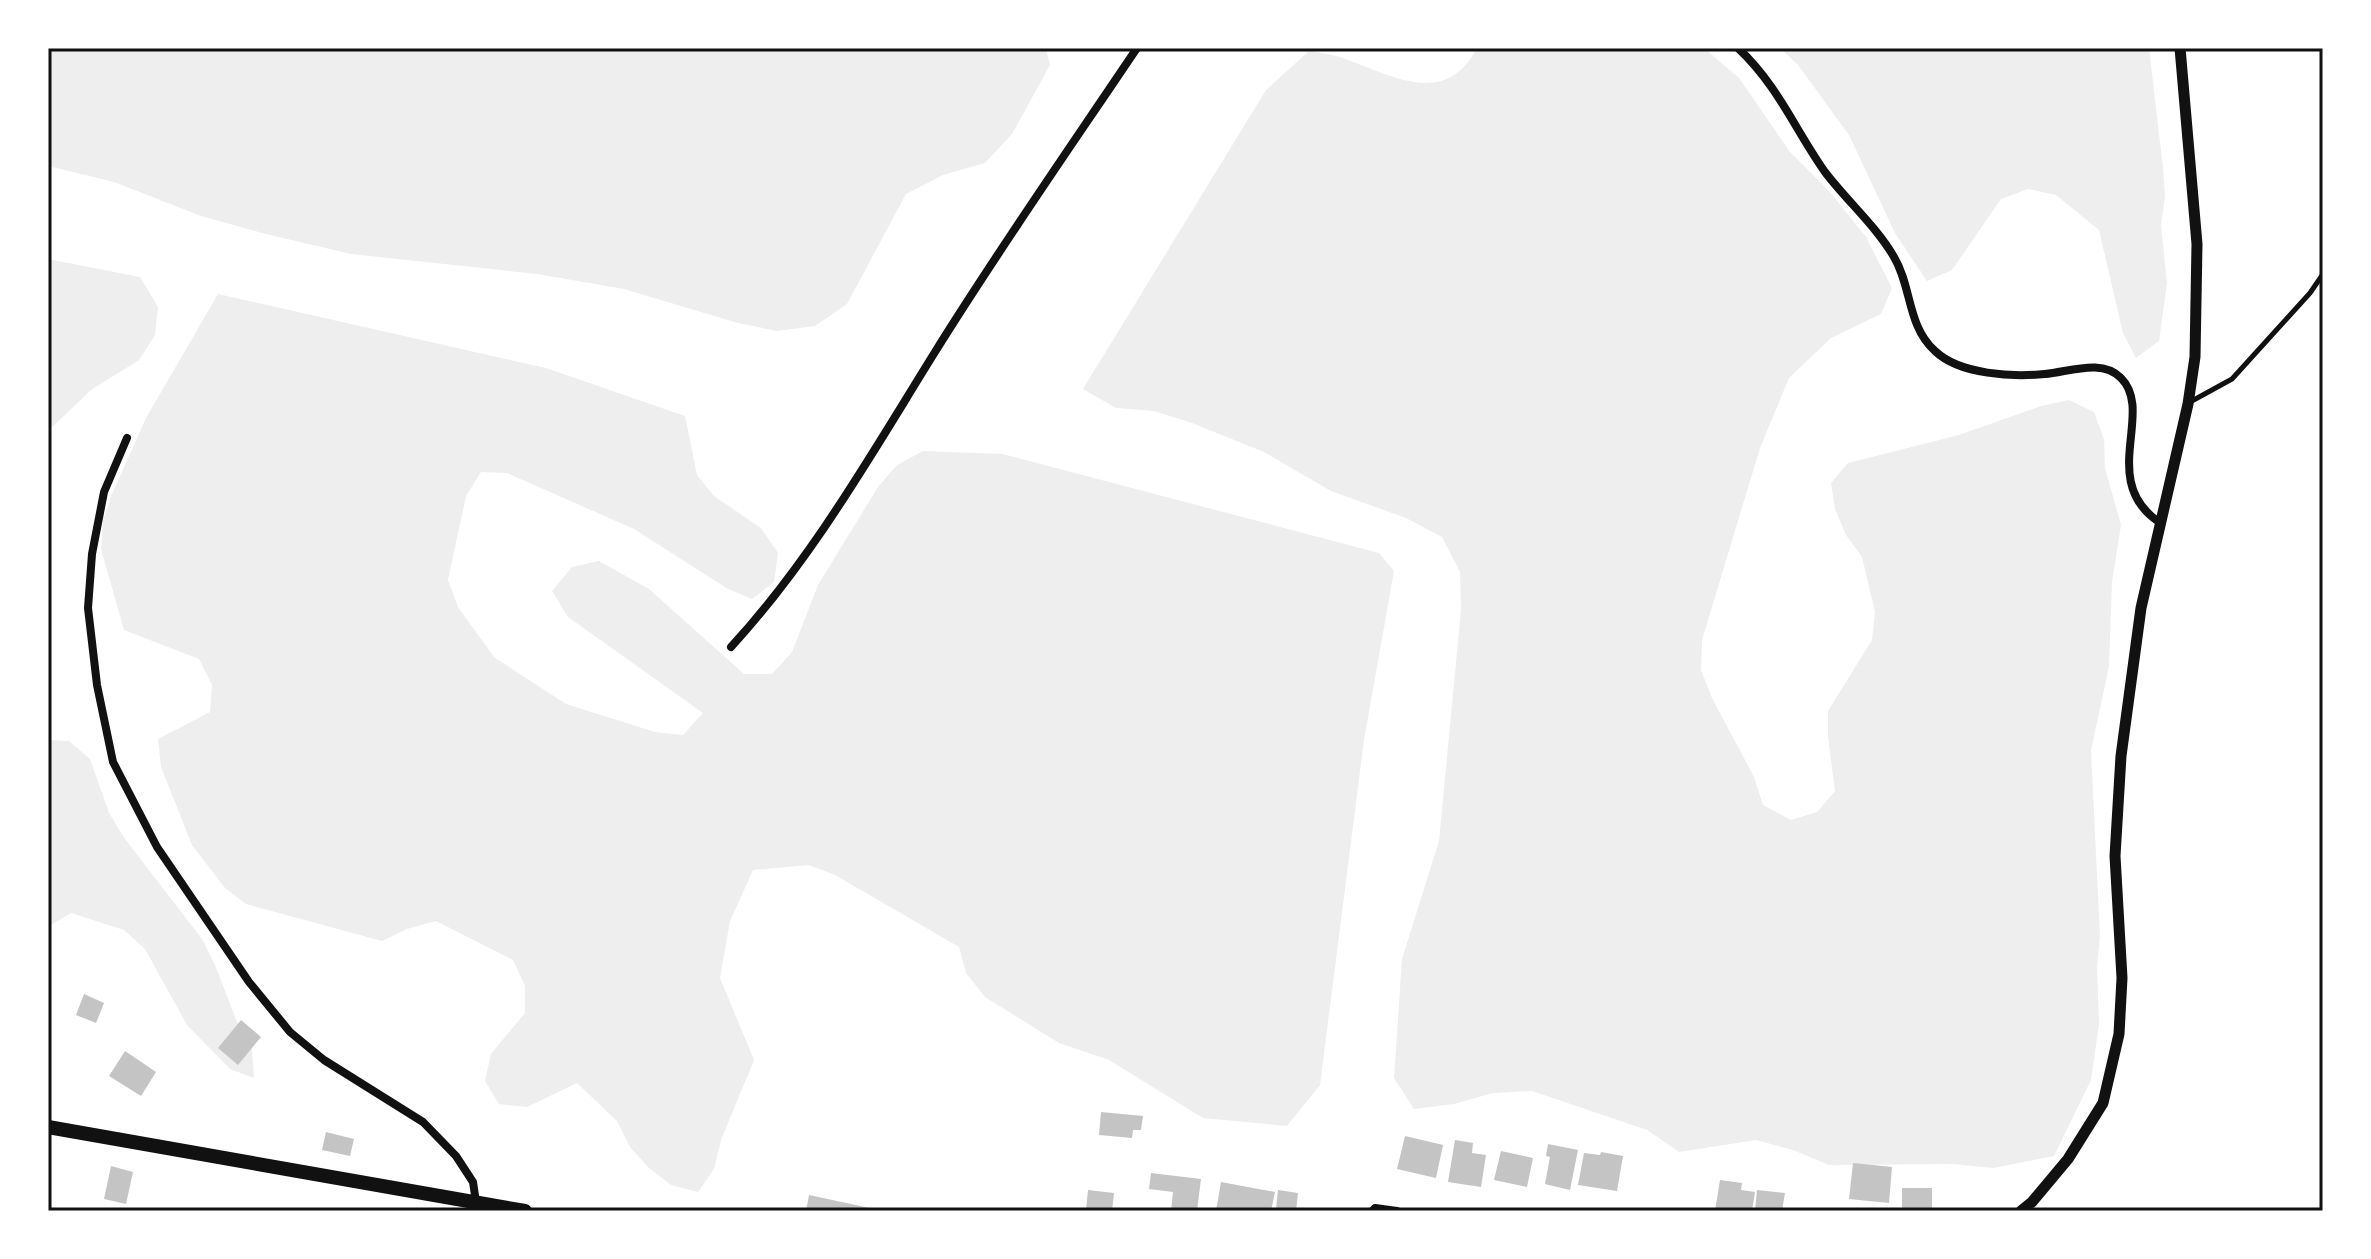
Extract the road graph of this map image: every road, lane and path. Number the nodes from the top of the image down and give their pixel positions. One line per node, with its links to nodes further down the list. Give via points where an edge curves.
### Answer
1 (1137, 48): 8 (street, via 951,326 832,517)
2 (1738, 48): 7 (street, via 1775,89 1823,169 1896,259 1916,323 1936,353 1995,374 2098,367 2119,375 2130,391 2134,496)
3 (2180, 48): 5 (street, via 2197,244 2195,357)
4 (2323, 274): 5 (lane, via 2232,379)
5 (2188, 404): 7 (street)
6 (127, 438): 10 (street, via 104,492 88,608 113,762 157,847 249,982 290,1032 324,1060 423,1122 456,1156 473,1182)
7 (2159, 522): 14 (street, via 2121,756 2115,856 2122,978 2119,1034 2103,1103 2068,1159)
8 (731, 647)
9 (48, 1127): 10 (main road)
10 (476, 1202): 11 (main road)
11 (525, 1211)
12 (1372, 1211): 13 (street)
13 (1397, 1211)
14 (2021, 1211)

